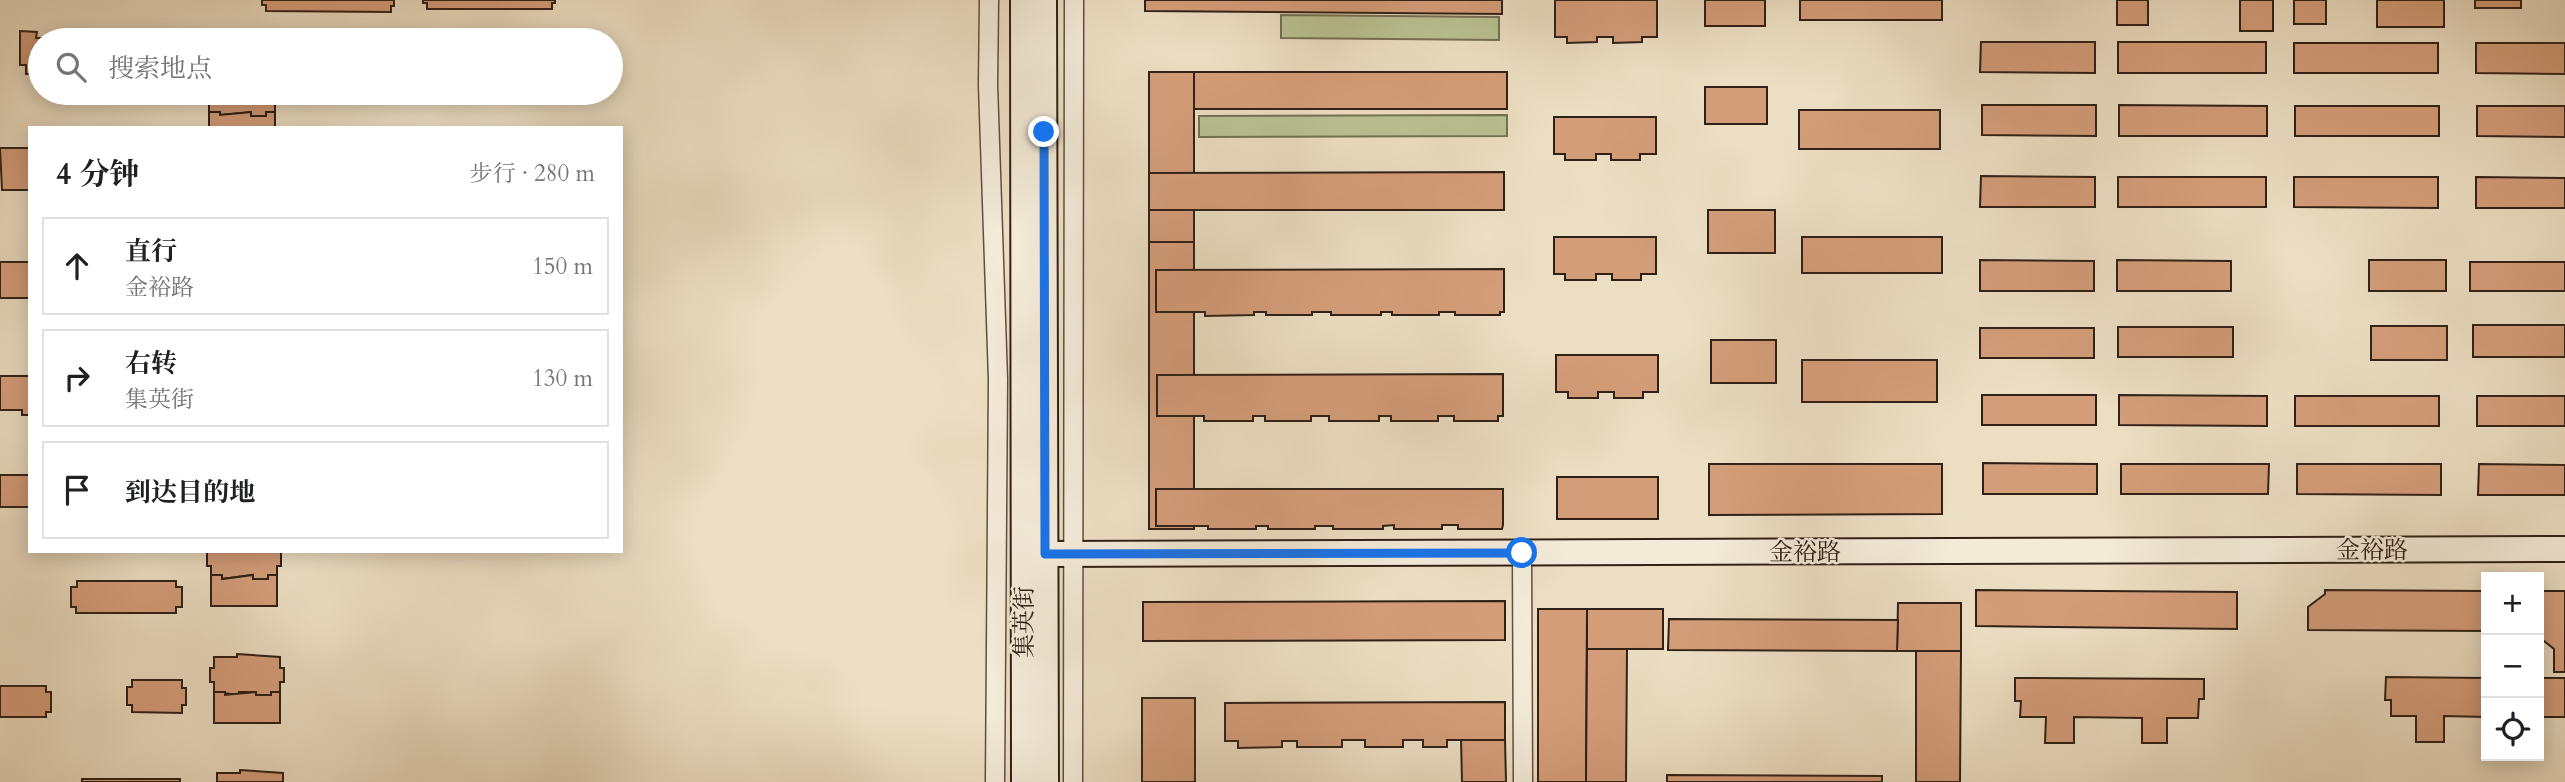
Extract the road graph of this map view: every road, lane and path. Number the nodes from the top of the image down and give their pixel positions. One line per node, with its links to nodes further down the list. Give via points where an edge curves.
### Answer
1 (989, 0): 9 (street, via 998,379)
2 (1023, 0): 10 (main road, 集英街)
3 (1044, 0): 7 (main road, 集英街)
4 (1074, 0): 8 (street)
5 (2565, 549): 6 (main road, 金裕路)
6 (1522, 553): 8 (main road, 金裕路); 13 (street)
7 (1045, 554): 8 (main road, 金裕路); 11 (main road, 集英街)
8 (1075, 554): 12 (street)
9 (995, 782)
10 (1024, 782)
11 (1046, 782)
12 (1073, 782)
13 (1523, 782)

